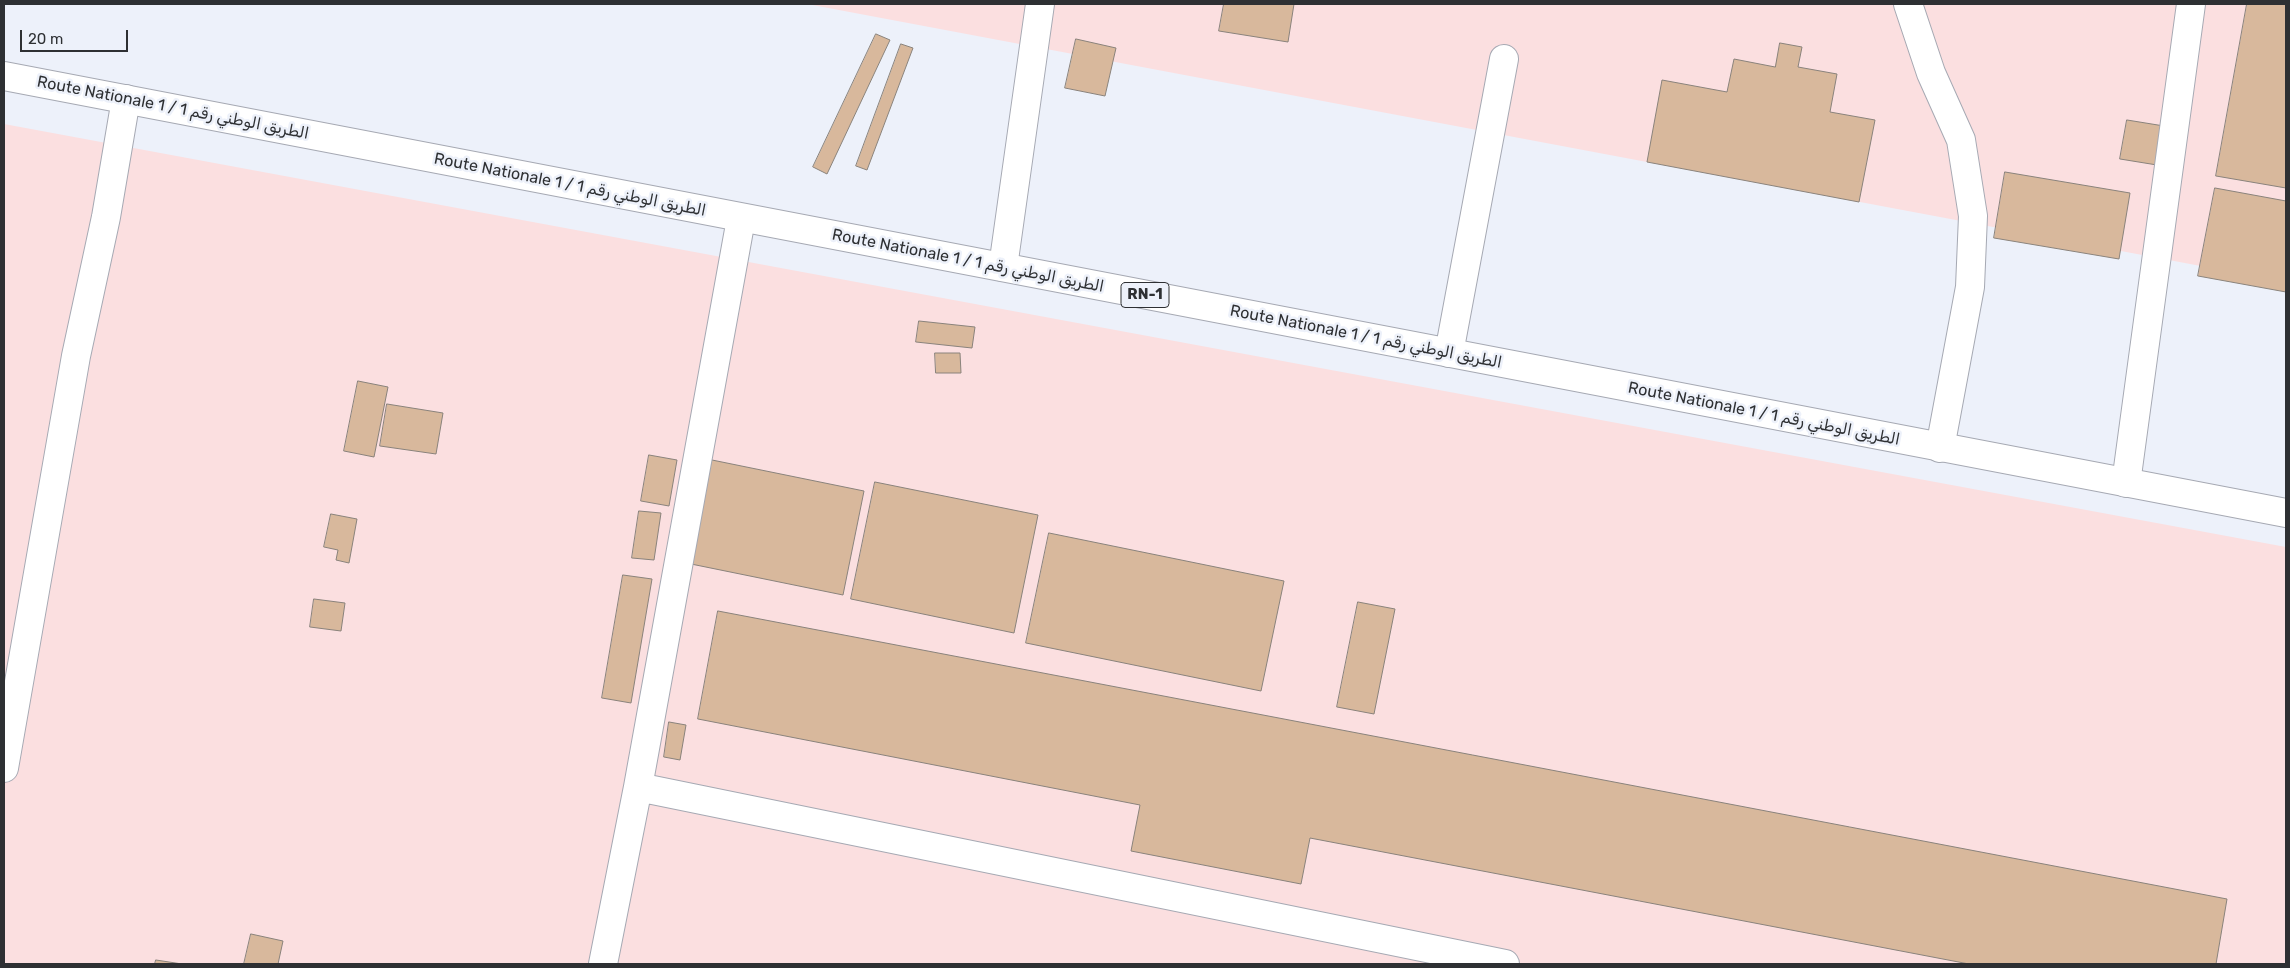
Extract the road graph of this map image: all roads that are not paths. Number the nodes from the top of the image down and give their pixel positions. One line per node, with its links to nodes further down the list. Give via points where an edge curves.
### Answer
1 (1040, 4): 8 (main road)
2 (1908, 4): 10 (main road, via 1931,73 1961,140 1973,216 1970,287)
3 (2190, 4): 11 (main road)
4 (1504, 59): 9 (main road)
5 (4, 76): 6 (main road, Route Nationale 1 / الطريق الوطني رقم 1 / RN-1)
6 (126, 99): 7 (main road, Route Nationale 1 / الطريق الوطني رقم 1 / RN-1); 13 (main road, via 106,217 76,356)
7 (741, 218): 8 (main road, Route Nationale 1 / الطريق الوطني رقم 1 / RN-1); 14 (main road)
8 (1003, 267): 9 (main road, Route Nationale 1 / الطريق الوطني رقم 1 / RN-1)
9 (1449, 353): 10 (main road, Route Nationale 1 / الطريق الوطني رقم 1 / RN-1)
10 (1940, 448): 11 (main road, Route Nationale 1 / الطريق الوطني رقم 1 / RN-1)
11 (2126, 483): 12 (main road, Route Nationale 1 / الطريق الوطني رقم 1 / RN-1)
12 (2286, 513)
13 (4, 768)
14 (638, 787): 15 (main road); 16 (main road)
15 (603, 964)
16 (1505, 964)

